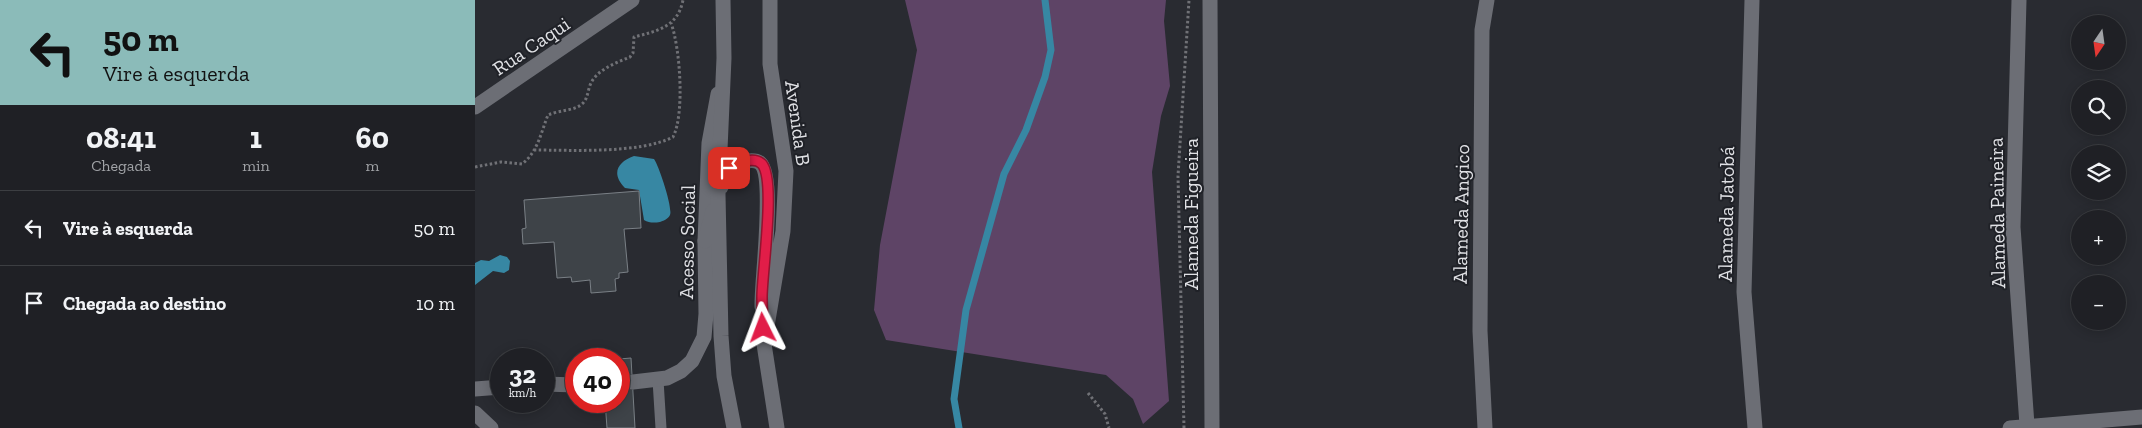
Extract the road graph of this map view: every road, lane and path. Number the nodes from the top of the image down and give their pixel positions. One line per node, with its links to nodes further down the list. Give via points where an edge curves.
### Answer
1 (632, 0): 12 (street, Rua Caqui)
2 (683, 0): 10 (path)
3 (723, 0): 11 (street)
4 (770, 0): 17 (street, Avenida B, via 770,64 784,152 786,190 780,261)
5 (1189, 0): 31 (path, via 1178,176)
6 (1210, 0): 32 (street, Alameda Figueira)
7 (1487, 0): 33 (street, Alameda Angico, via 1483,30 1480,331)
8 (1752, 0): 34 (street, Alameda Jatobá, via 1744,292)
9 (2019, 0): 25 (street, Alameda Paineira, via 2013,227)
10 (671, 23): 13 (path, via 661,30 634,37 630,57 597,76 584,102 548,115); 13 (path, via 679,55 677,123 673,137 623,147)
11 (724, 58): 15 (street); 16 (street, Acesso Social, via 709,143)
12 (475, 107)
13 (534, 150): 14 (path, via 522,164 501,162)
14 (475, 167)
15 (718, 195): 16 (street); 17 (street, via 725,175 735,164 753,161 762,164 768,197 761,297); 28 (street, via 721,336 724,376)
16 (705, 241): 18 (street, Acesso Social, via 704,337 692,361 681,371)
17 (764, 344): 29 (street, Avenida B)
18 (658, 380): 19 (street, Acesso Social); 27 (lane)
19 (633, 382)
20 (490, 388): 21 (street)
21 (475, 389)
22 (1087, 393): 30 (path, via 1105,414)
23 (475, 413): 26 (street)
24 (2142, 417): 25 (street)
25 (2027, 425): 35 (street)
26 (491, 428)
27 (661, 428)
28 (734, 428)
29 (777, 428)
30 (1109, 428)
31 (1184, 428)
32 (1212, 428)
33 (1485, 428)
34 (1755, 428)
35 (2010, 428)

